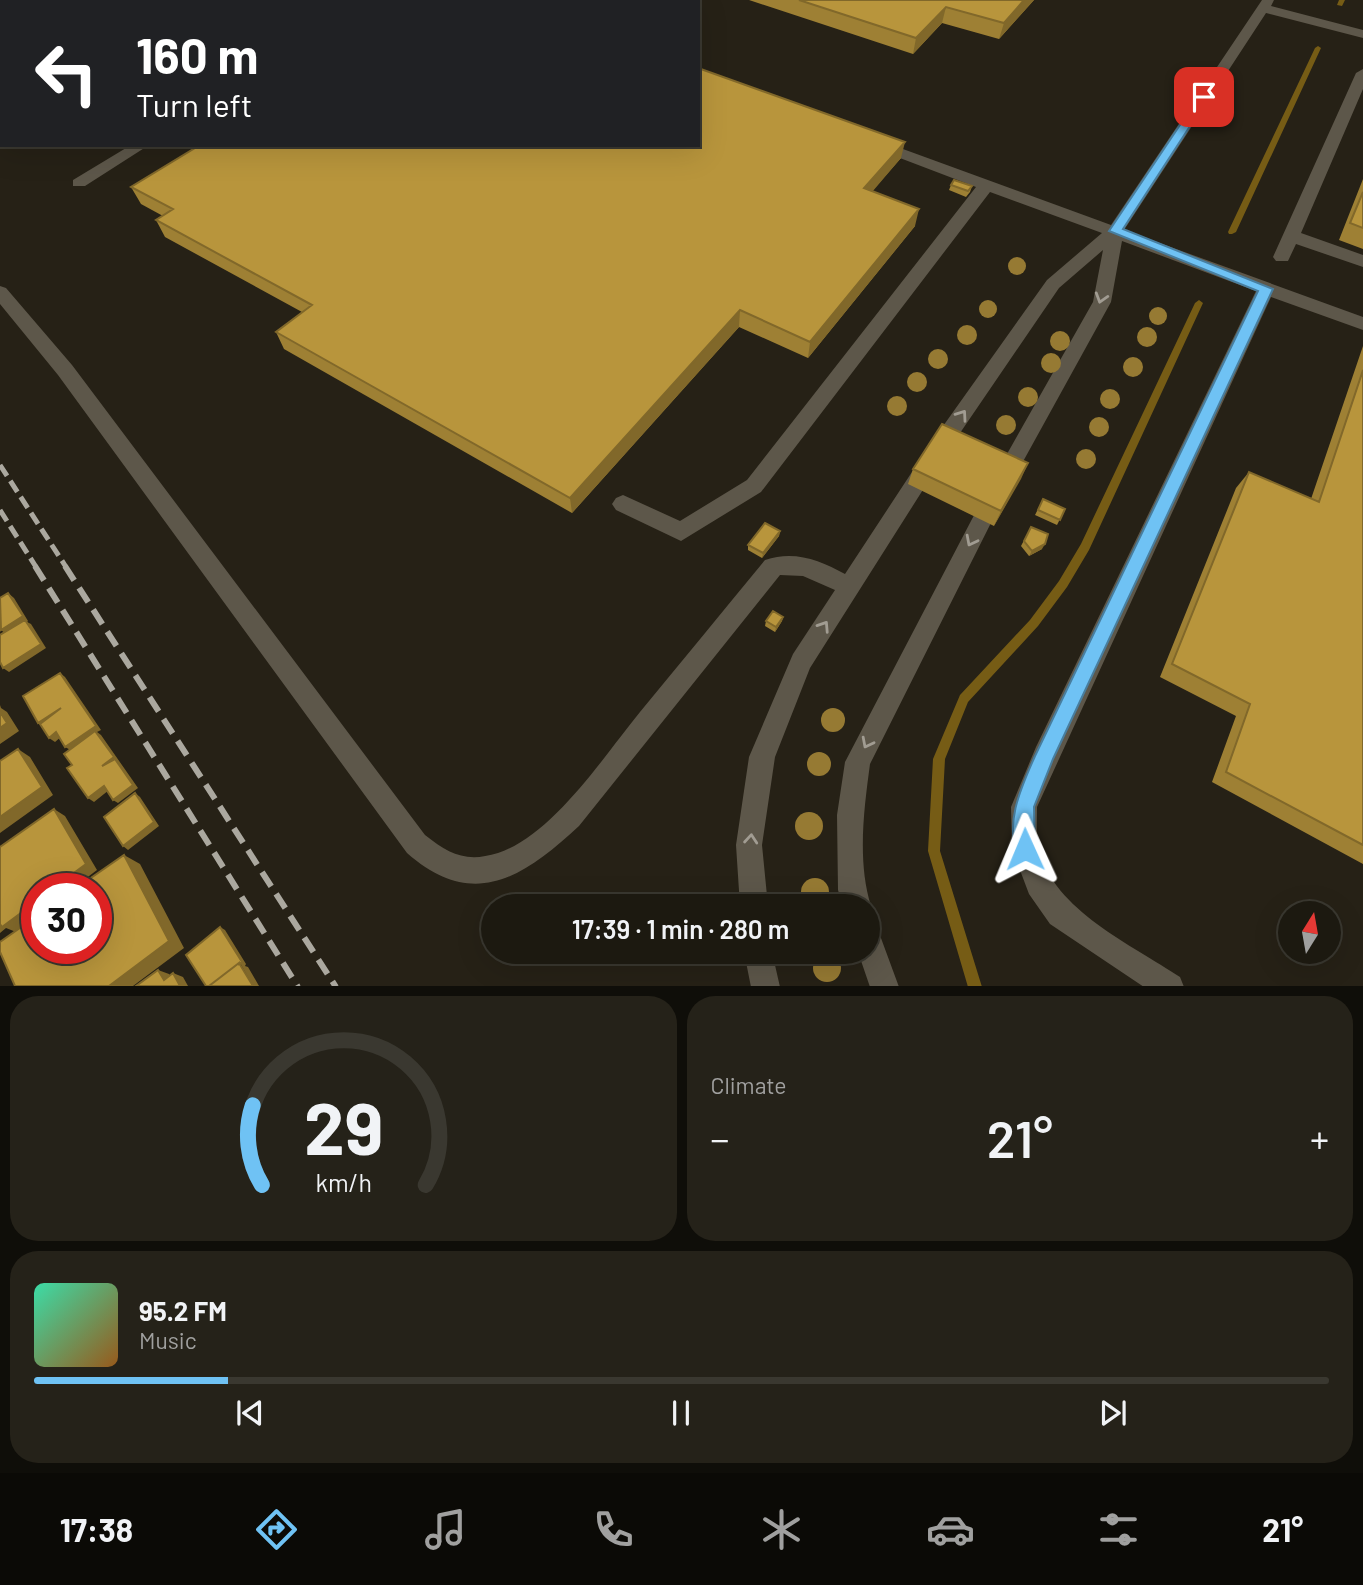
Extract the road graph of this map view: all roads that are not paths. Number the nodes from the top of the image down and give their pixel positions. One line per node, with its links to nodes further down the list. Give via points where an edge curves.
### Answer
1 (1266, 4): 2 (street); 10 (street)
2 (1363, 34)
3 (1363, 74): 4 (street)
4 (1345, 114): 5 (street); 11 (street)
5 (1363, 119)
6 (856, 136): 9 (street)
7 (139, 147): 8 (street)
8 (79, 183)
9 (987, 184): 10 (street); 17 (street, via 754,486 681,532)
10 (1115, 231): 14 (street); 18 (street, one-way to 10, via 938,449 1054,284); 20 (street, one-way to 20, via 1102,302 1001,483 858,762 850,816)
11 (1292, 236): 12 (street); 13 (street)
12 (1282, 257)
13 (1363, 261)
14 (1266, 289): 16 (street); 25 (street, via 1024,807 1025,849 1039,884 1060,914)
15 (0, 292): 18 (street, via 65,370 416,844 440,864 475,871 507,866 536,848 570,817 773,567 791,562 807,565)
16 (1363, 324)
17 (623, 504)
18 (849, 587): 19 (street, one-way to 18, via 749,845 762,757 801,662)
19 (753, 894)
20 (853, 894)
21 (761, 964): 23 (street)
22 (877, 964): 24 (street)
23 (766, 986)
24 (886, 986)
25 (1170, 986)

